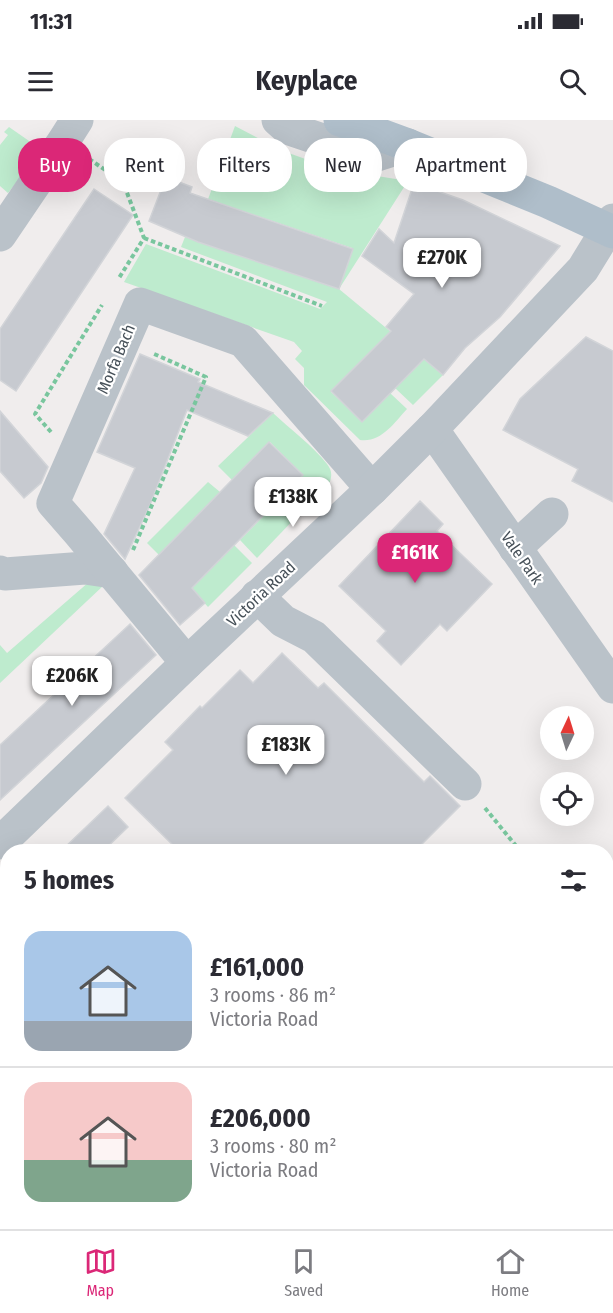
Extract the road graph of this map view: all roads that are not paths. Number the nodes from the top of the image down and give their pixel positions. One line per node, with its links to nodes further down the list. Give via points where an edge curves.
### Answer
1 (278, 120): 5 (street, via 287,128 367,155)
2 (340, 120): 4 (main road)
3 (70, 131): 8 (street)
4 (394, 140)
5 (394, 150)
6 (523, 192): 7 (main road)
7 (611, 227): 9 (street, Victoria Road, via 584,269)
8 (0, 235)
9 (432, 429): 10 (street, Victoria Road); 12 (street, Vale Park)
10 (372, 489): 14 (street, Morfa Bach, via 243,341 140,304 53,503); 15 (street, Victoria Road)
11 (552, 514): 12 (street)
12 (515, 548): 17 (street, Vale Park)
13 (0, 572): 14 (street, via 85,568)
14 (116, 577): 16 (street, Morfa Bach)
15 (257, 596): 16 (street, Victoria Road); 18 (street, via 283,621 314,637)
16 (187, 663): 19 (street, Victoria Road)
17 (613, 687)
18 (465, 784)
19 (0, 843)

